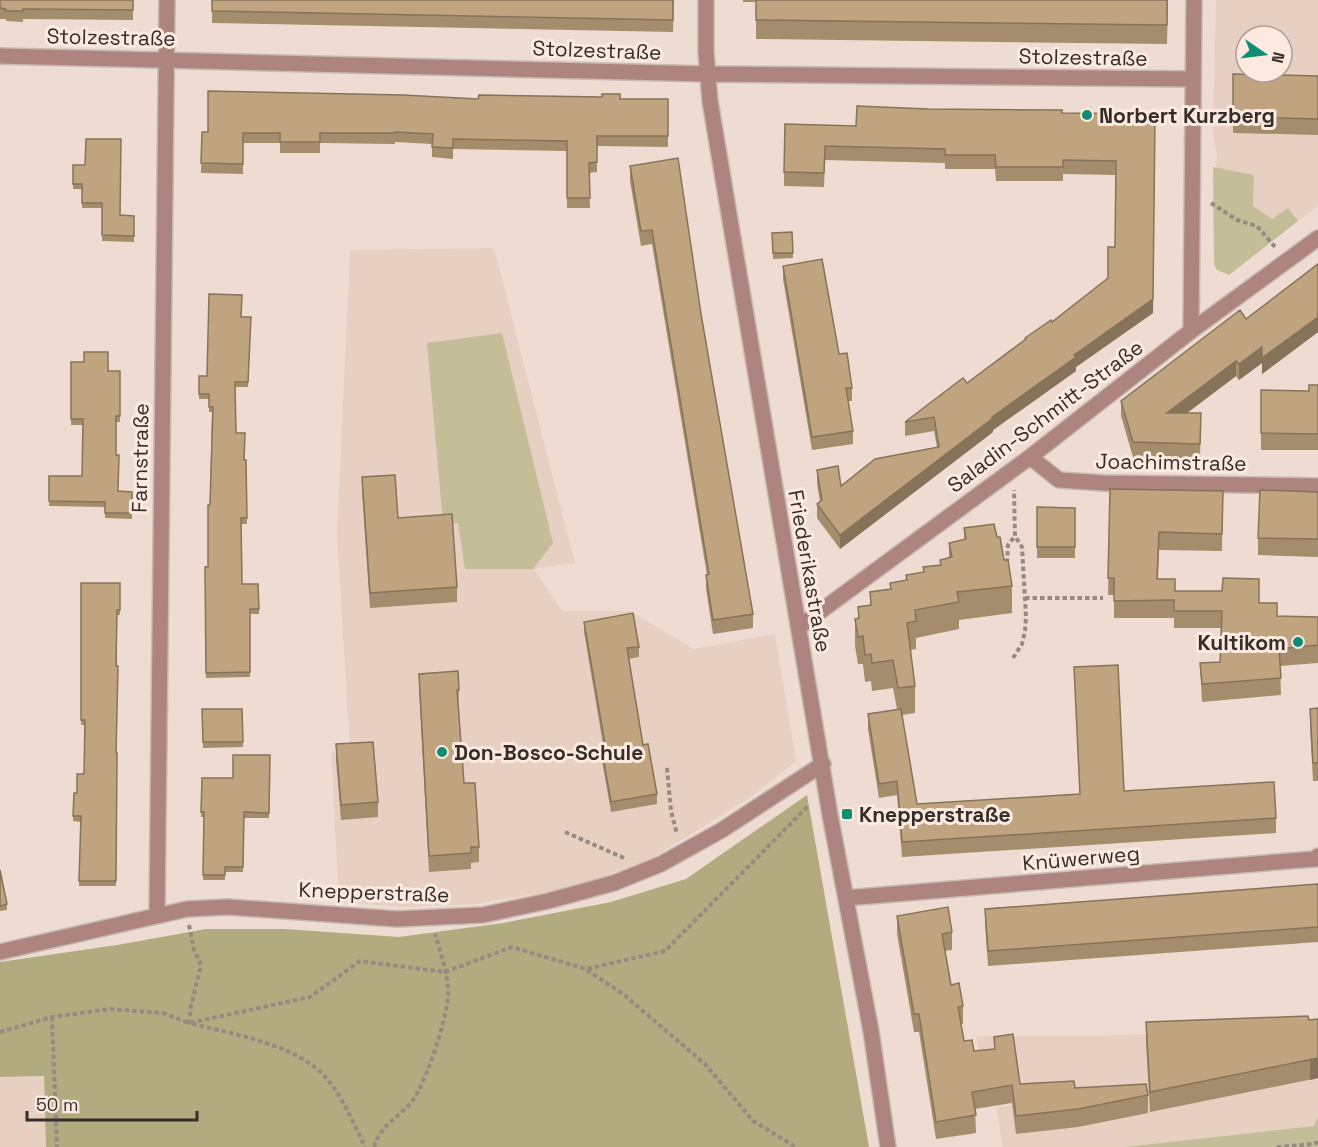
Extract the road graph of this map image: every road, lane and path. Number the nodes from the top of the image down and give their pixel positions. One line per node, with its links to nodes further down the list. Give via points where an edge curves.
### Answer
1 (166, 0): 5 (street, Farnstraße)
2 (706, 0): 6 (street, Friederikastraße)
3 (1194, 0): 7 (street)
4 (0, 56): 5 (street, Stolzestraße)
5 (165, 59): 6 (street, Stolzestraße); 30 (street, Farnstraße)
6 (707, 74): 7 (street, Stolzestraße); 19 (street, Friederikastraße)
7 (1193, 79): 8 (street)
8 (1192, 203): 10 (path, via 1212,203 1238,220 1257,226); 11 (street)
9 (1318, 238): 10 (street, Saladin-Schmitt-Straße)
10 (1286, 262): 11 (street, Saladin-Schmitt-Straße)
11 (1191, 330): 12 (street, Saladin-Schmitt-Straße)
12 (1030, 457): 13 (street, Saladin-Schmitt-Straße); 14 (street, Joachimstraße, via 1059,480)
13 (1014, 468): 15 (path); 19 (street, Saladin-Schmitt-Straße)
14 (1318, 486)
15 (1015, 536): 16 (path, via 1008,545); 17 (path, via 1022,547)
16 (1007, 567)
17 (1025, 598): 18 (path); 20 (path, via 1025,631)
18 (1103, 598)
19 (799, 627): 21 (street, Friederikastraße)
20 (1013, 658)
21 (823, 764): 25 (street, Knepperstraße); 28 (street, Friederikastraße)
22 (667, 768): 25 (path, via 672,811)
23 (816, 803): 33 (path, via 809,805 665,951)
24 (565, 832): 27 (path)
25 (684, 851): 27 (street, Knepperstraße)
26 (1318, 856): 28 (street, Knüwerweg)
27 (650, 868): 29 (street, Knepperstraße, via 614,883 483,915 397,919 228,907)
28 (846, 898): 43 (street, Friederikastraße)
29 (187, 909): 30 (street, Knepperstraße); 36 (path, via 194,950 201,965)
30 (157, 916): 32 (street, Knepperstraße)
31 (434, 932): 34 (path)
32 (0, 952)
33 (586, 969): 34 (path, via 512,946); 42 (path, via 623,994 705,1064 753,1121)
34 (445, 972): 36 (path, via 360,961 310,997); 41 (path, via 448,997 424,1082 409,1105 387,1124)
35 (52, 1017): 36 (path, via 110,1009 163,1013); 37 (path); 39 (path)
36 (189, 1023): 40 (path, via 289,1052 317,1069 335,1091)
37 (0, 1032)
38 (1318, 1142): 44 (path)
39 (57, 1147)
40 (365, 1147)
41 (374, 1147)
42 (796, 1147)
43 (888, 1147)
44 (1277, 1147)

